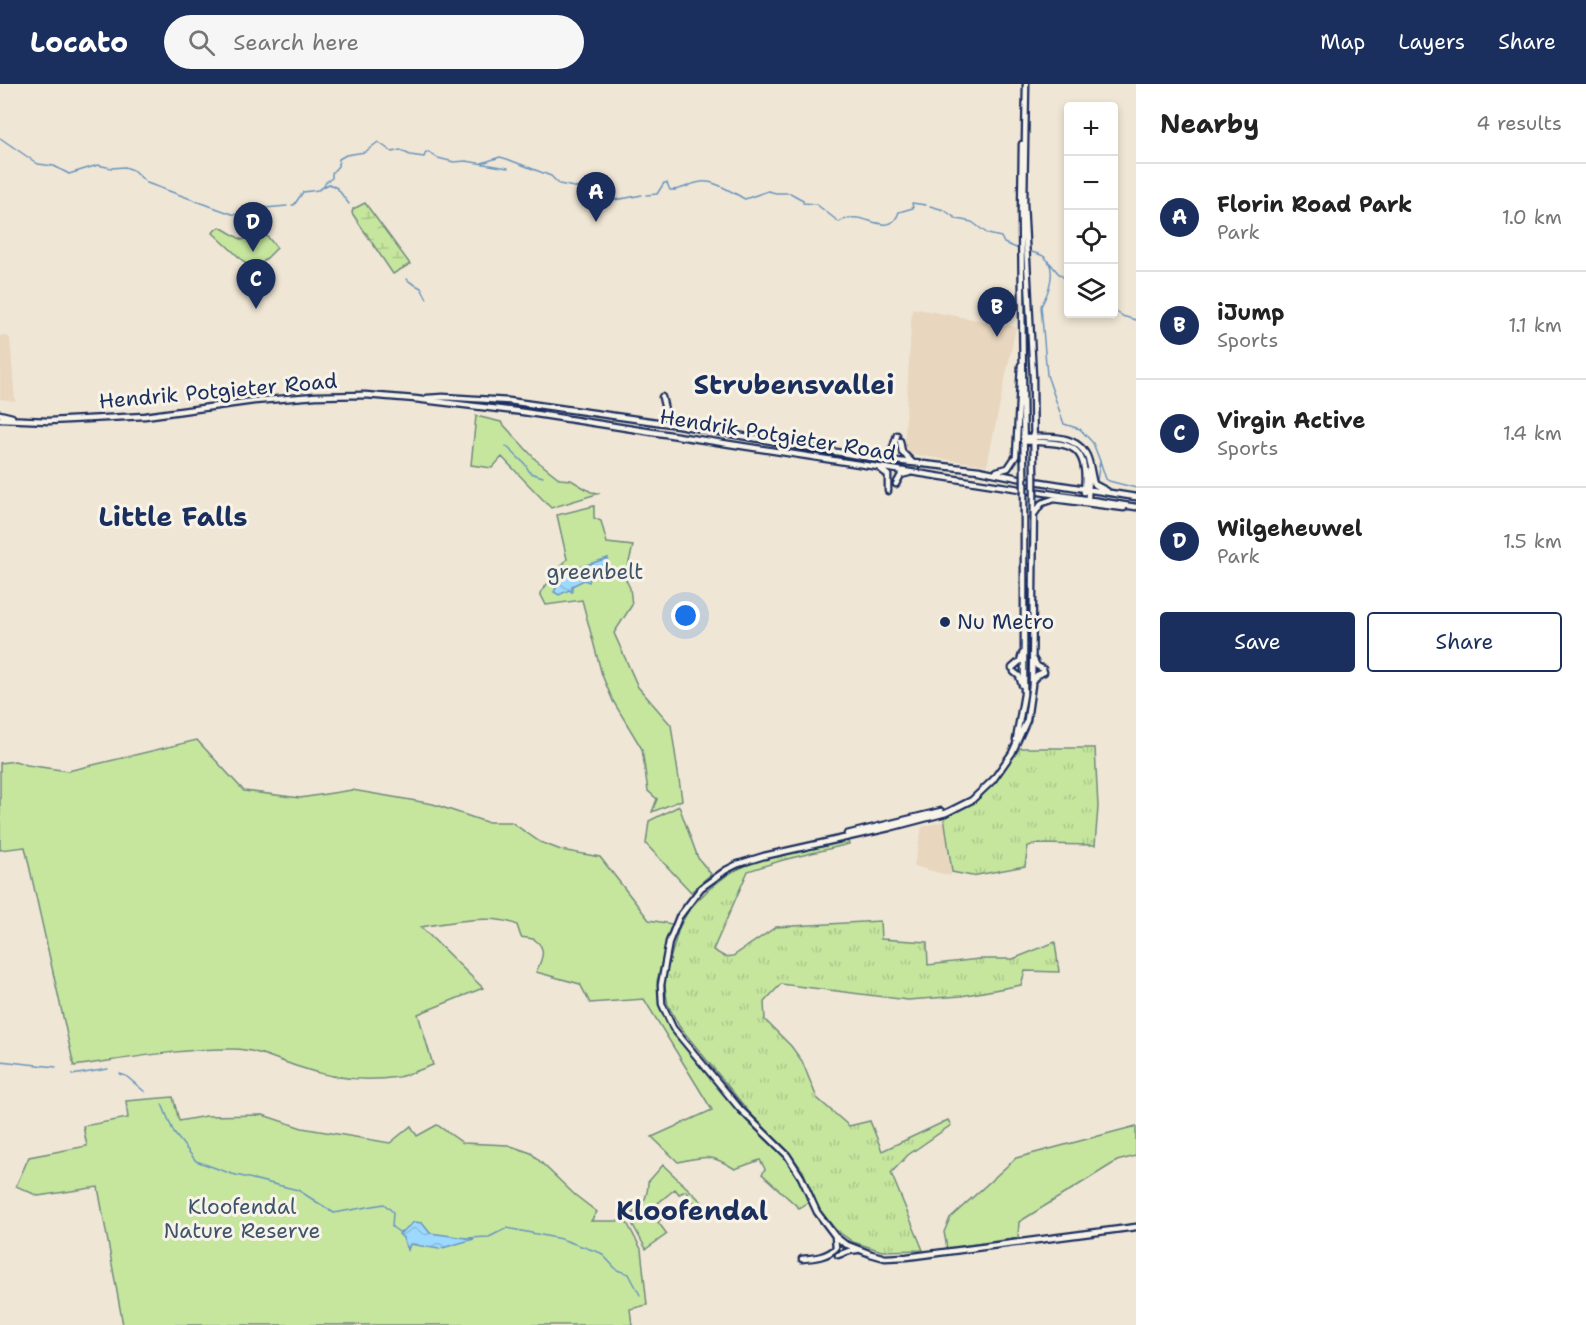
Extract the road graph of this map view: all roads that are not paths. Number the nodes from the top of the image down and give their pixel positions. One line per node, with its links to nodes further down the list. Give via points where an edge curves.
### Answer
1 (1025, 84): 2 (main road, via 1021,202); 6 (main road, via 1024,203)
2 (1023, 352): 10 (main road); 19 (main road, via 1015,460 1001,471)
3 (662, 397): 7 (main road, via 666,414)
4 (415, 399): 5 (main road, Hendrik Potgieter Road, via 316,396 146,416 73,420); 7 (main road, Hendrik Potgieter Road, via 509,401); 18 (main road, Hendrik Potgieter Road)
5 (0, 417)
6 (1032, 423): 9 (main road, via 1036,432); 11 (main road)
7 (678, 425): 15 (main road, Hendrik Potgieter Road)
8 (897, 435): 15 (main road, via 892,451)
9 (1046, 438): 11 (main road); 17 (main road, via 1075,442)
10 (1023, 439): 11 (main road); 31 (main road, bridge)
11 (1033, 439): 13 (main road); 14 (main road)
12 (900, 441): 16 (main road, via 902,452)
13 (1053, 443): 14 (main road, via 1040,445); 21 (main road, via 1077,451 1083,459)
14 (1034, 454): 30 (main road, bridge)
15 (877, 459): 16 (main road, Hendrik Potgieter Road)
16 (914, 463): 19 (main road, Hendrik Potgieter Road)
17 (1089, 464): 24 (main road); 26 (main road, via 1095,485)
18 (877, 467): 20 (main road, Hendrik Potgieter Road); 25 (main road, via 888,475)
19 (979, 470): 23 (main road, Hendrik Potgieter Road)
20 (918, 472): 22 (main road, via 903,474); 28 (main road, Hendrik Potgieter Road)
21 (1085, 475): 23 (main road, via 1080,483); 24 (main road)
22 (896, 484)
23 (1064, 486): 24 (main road, Hendrik Potgieter Road)
24 (1086, 490): 26 (main road, Hendrik Potgieter Road); 28 (main road)
25 (888, 491)
26 (1115, 494): 27 (main road, Hendrik Potgieter Road)
27 (1136, 497)
28 (1085, 498): 29 (main road, Hendrik Potgieter Road)
29 (1136, 508): 30 (main road, via 1049,499 1037,509)
30 (1033, 531): 32 (main road)
31 (1023, 650): 34 (main road); 34 (main road, via 1013,670 1020,678)
32 (1031, 654): 33 (main road); 33 (main road, via 1043,670)
33 (1032, 685): 35 (main road, via 1027,720)
34 (1024, 694): 35 (main road)
35 (1015, 746): 37 (main road, via 999,773 981,791 945,810 738,864 694,895 672,931 662,974 661,997 668,1021 740,1109 791,1161 817,1212)
36 (1136, 1227): 40 (main road)
37 (834, 1234): 38 (main road); 40 (main road, via 870,1251); 41 (main road, via 837,1246 831,1253)
38 (860, 1250): 39 (main road); 40 (main road)
39 (838, 1255)
40 (897, 1257)
41 (802, 1260)

